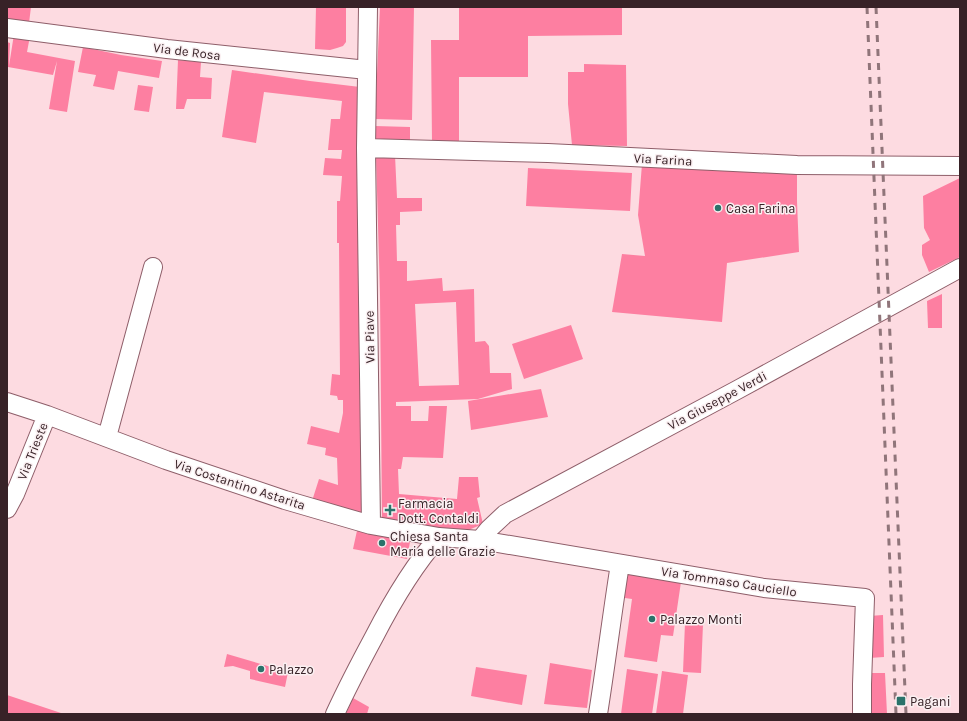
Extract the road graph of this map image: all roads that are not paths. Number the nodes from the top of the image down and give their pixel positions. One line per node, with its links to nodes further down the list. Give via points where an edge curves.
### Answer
1 (368, 7): 3 (street, Via Piave)
2 (7, 28): 3 (street, Via de Rosa, via 167,49)
3 (367, 70): 4 (street, Via Piave)
4 (366, 148): 5 (street, Via Farina, via 797,165); 12 (street, Via Piave)
5 (960, 166)
6 (153, 267): 10 (street)
7 (960, 268): 14 (street, Via Giuseppe Verdi, via 505,514)
8 (7, 402): 9 (street, Via Costantino Astarita)
9 (47, 415): 10 (street, Via Costantino Astarita); 11 (street, Via Trieste)
10 (108, 438): 12 (street, Via Costantino Astarita, via 285,500)
11 (7, 509)
12 (371, 525): 13 (street, Via Costantino Astarita)
13 (439, 537): 14 (street, Via Costantino Astarita); 16 (street, via 392,602)
14 (480, 540): 15 (street, Via Tommaso Cauciello)
15 (620, 564): 17 (street); 18 (street, Via Tommaso Cauciello, via 764,588 865,598)
16 (335, 714)
17 (598, 714)
18 (862, 714)

